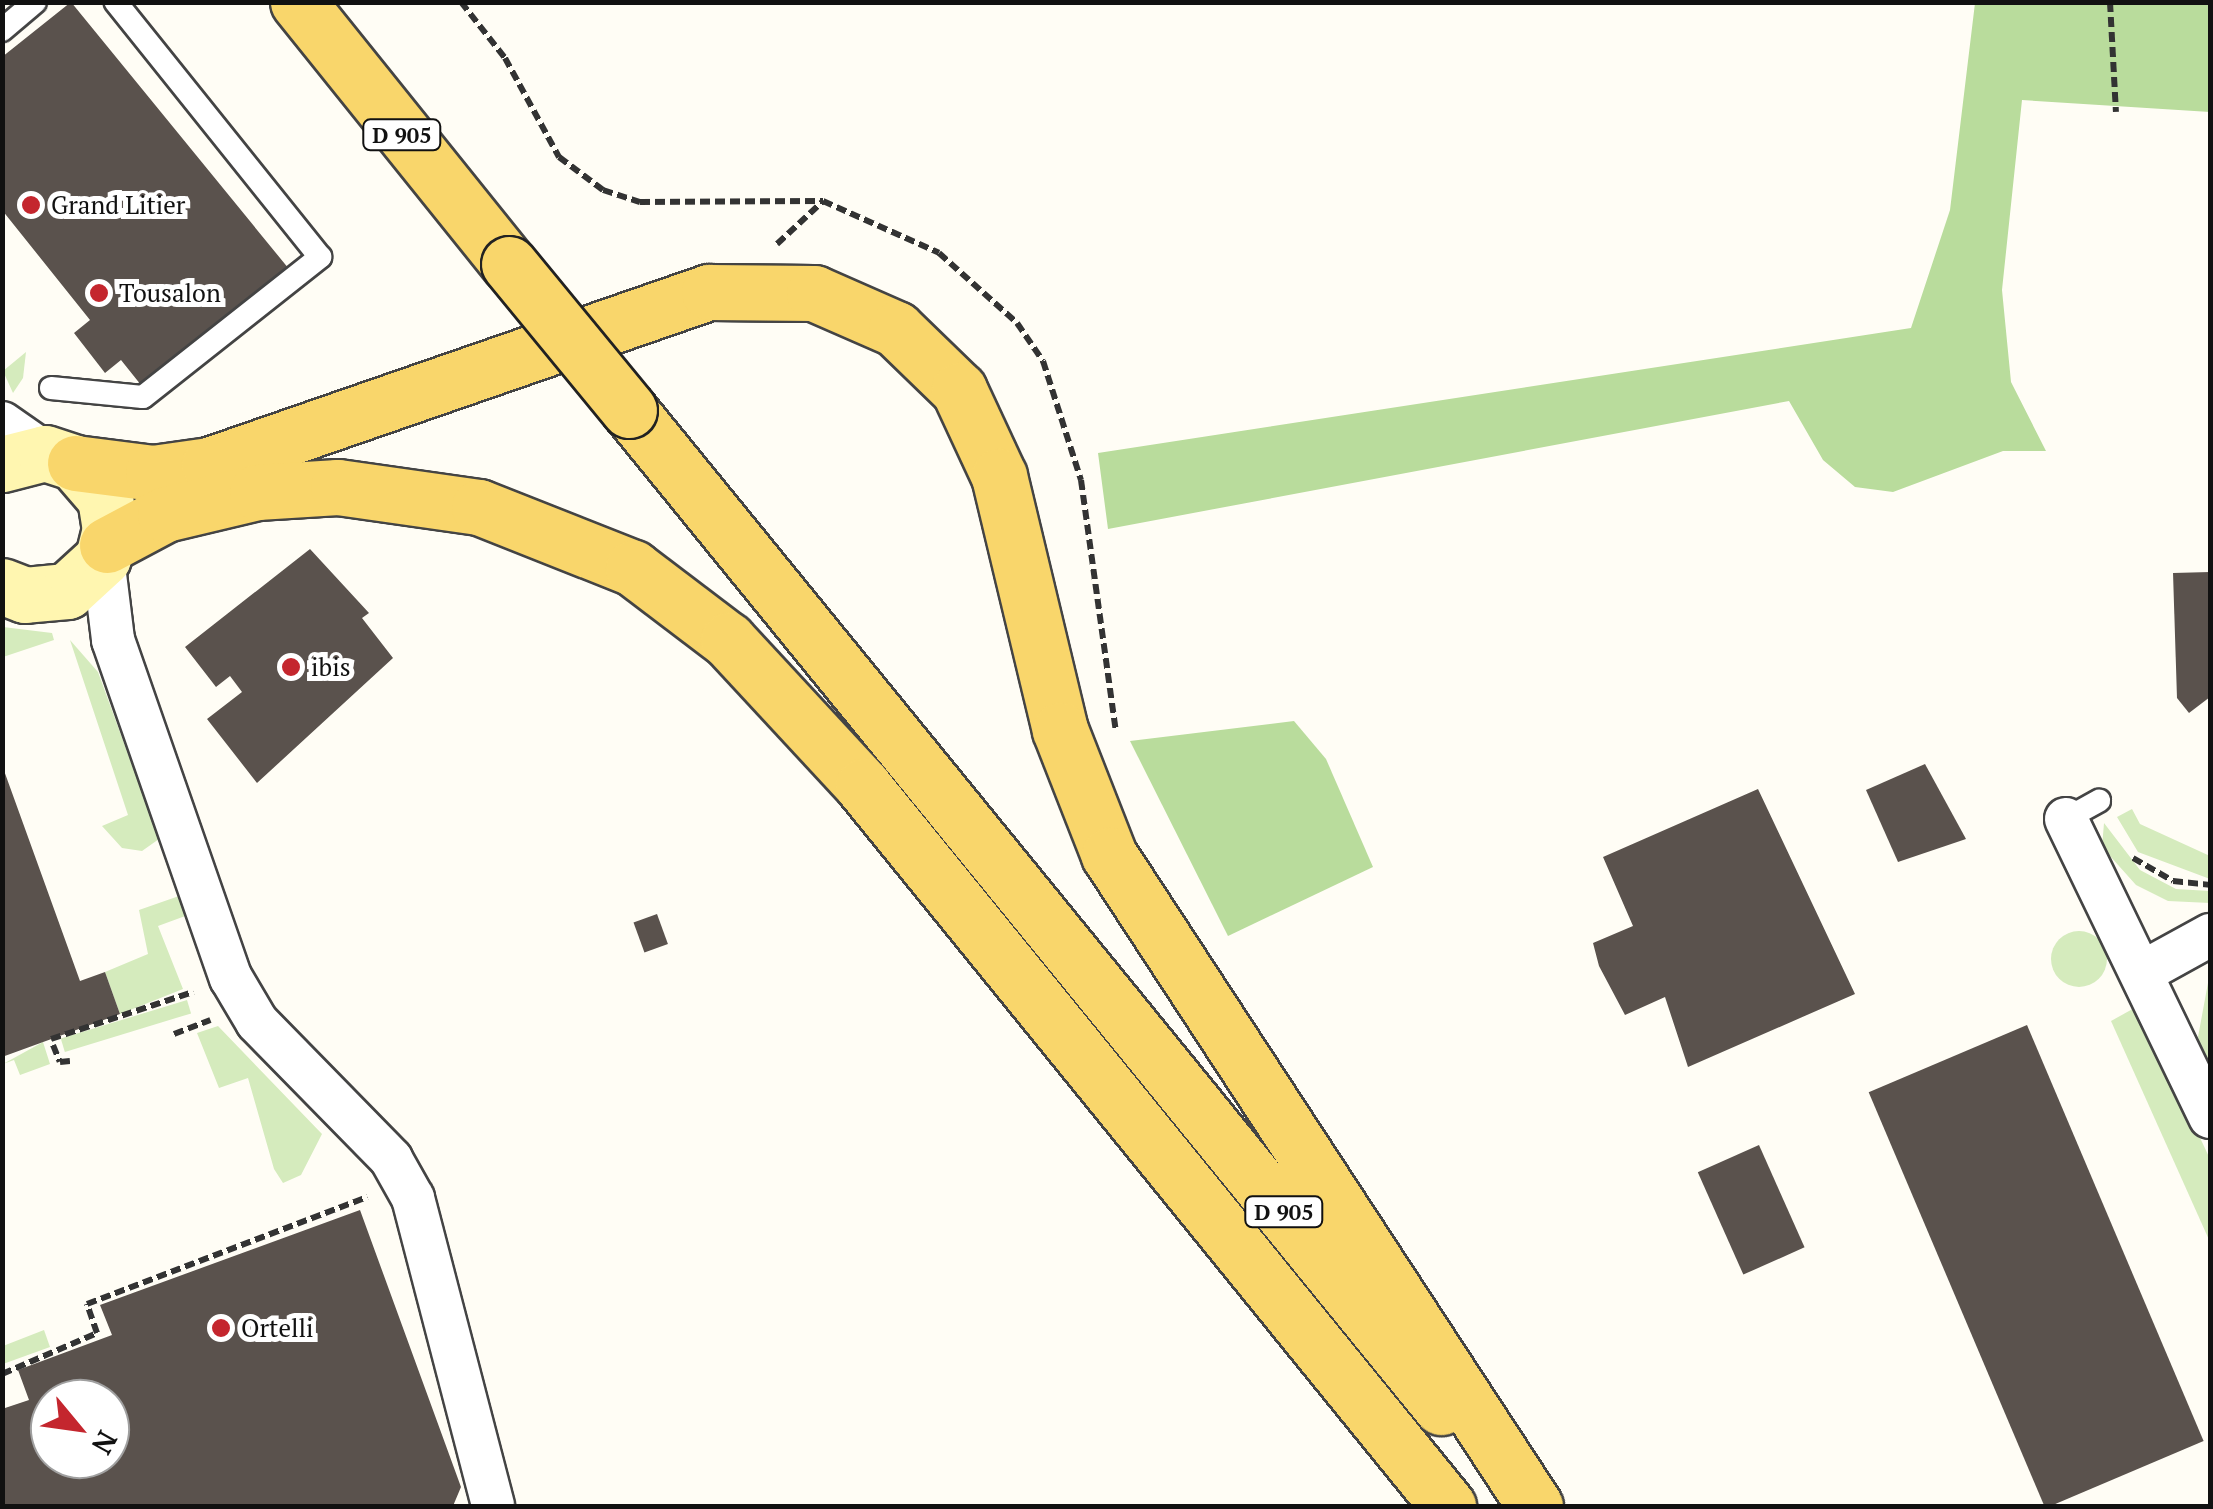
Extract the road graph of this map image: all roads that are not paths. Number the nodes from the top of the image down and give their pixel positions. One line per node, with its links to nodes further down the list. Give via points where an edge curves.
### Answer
1 (35, 2): 4 (lane)
2 (116, 2): 5 (lane, via 320,258 143,398)
3 (298, 2): 16 (main road, D 905, bridge)
4 (2, 30)
5 (51, 388)
6 (31, 451): 7 (main road, via 106,498); 17 (main road, via 153,474 210,466 709,292 814,293 896,329 958,390 998,476 1060,730 1109,855 1427,1328)
7 (105, 552): 8 (main road, via 67,591); 9 (street); 15 (main road, via 178,510 338,487 479,507 633,568 728,640 863,786)
8 (22, 591): 9 (street, via 86,614)
9 (113, 640): 14 (street, via 231,978 258,1022 391,1160 413,1198)
10 (2082, 810): 12 (street)
11 (2210, 935): 12 (street)
12 (2143, 972): 13 (street)
13 (2210, 1117)
14 (493, 1506)
15 (1448, 1506)
16 (1521, 1506)
17 (1535, 1506)

